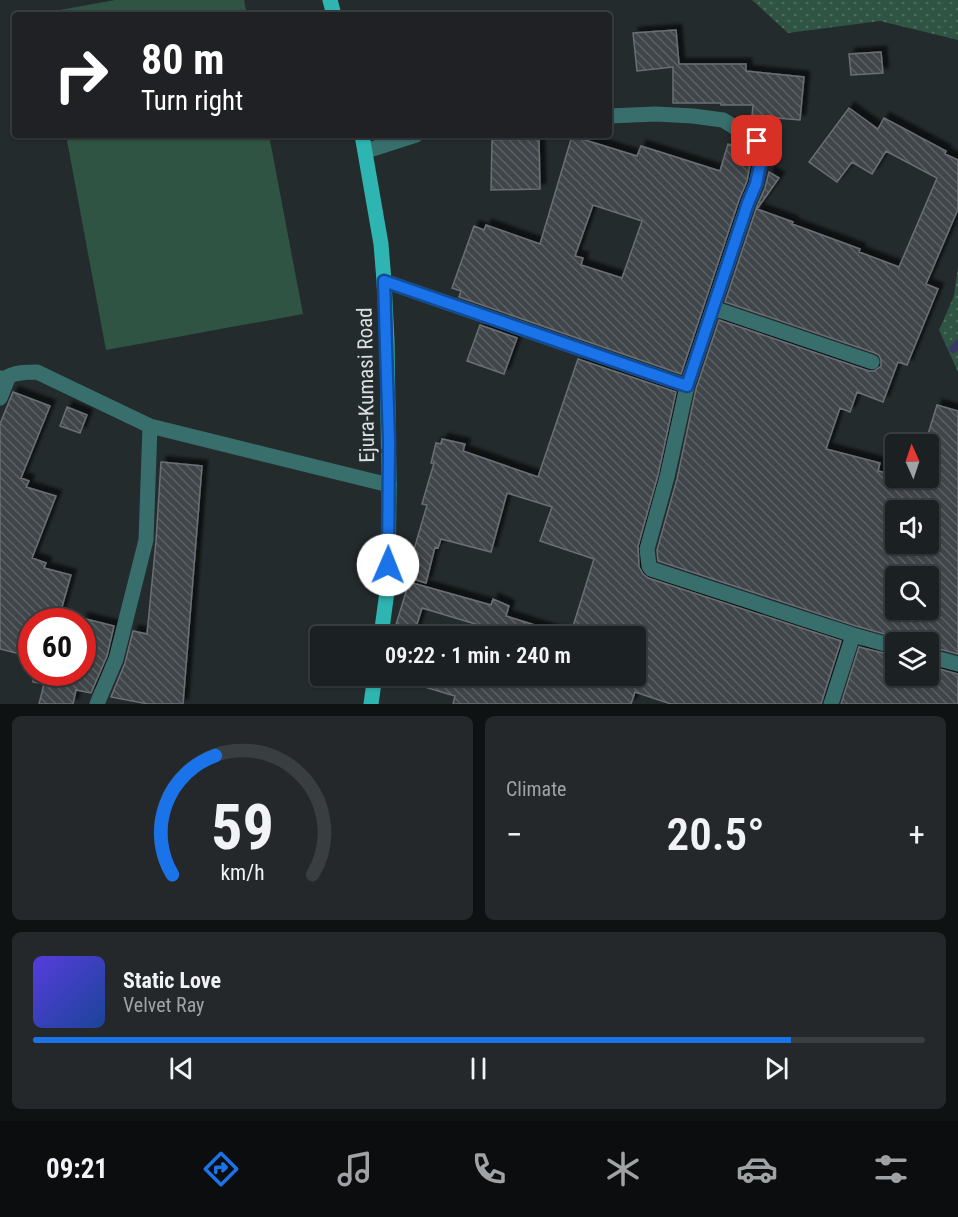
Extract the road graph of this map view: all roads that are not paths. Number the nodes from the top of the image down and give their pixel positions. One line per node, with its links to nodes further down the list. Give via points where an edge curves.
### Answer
1 (612, 116): 6 (street, via 656,114 723,120 757,141 760,165 756,184)
2 (363, 138): 4 (main road, Ejura-Kumasi Road)
3 (407, 138): 4 (street)
4 (366, 151): 5 (main road, Ejura-Kumasi Road)
5 (384, 281): 9 (street); 12 (main road, Ejura-Kumasi Road)
6 (713, 308): 7 (street); 9 (street)
7 (872, 362)
8 (4, 377): 10 (street); 11 (street, via 37,372)
9 (687, 386): 14 (street, via 647,549 649,566)
10 (0, 398)
11 (150, 426): 12 (street); 19 (street, via 146,540 116,659)
12 (389, 485): 13 (main road, Ejura-Kumasi Road, via 388,584)
13 (382, 626)
14 (853, 635): 15 (street); 21 (street)
15 (885, 644)
16 (939, 659): 17 (street)
17 (958, 664)
18 (373, 686): 20 (main road)
19 (97, 704)
20 (371, 704)
21 (831, 704)

